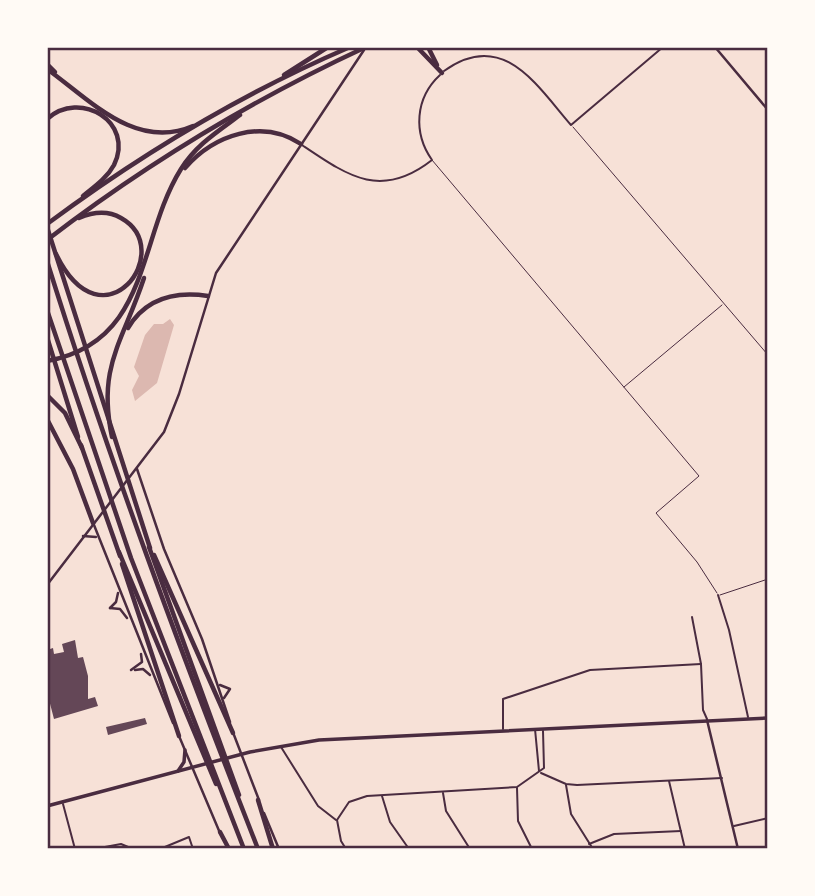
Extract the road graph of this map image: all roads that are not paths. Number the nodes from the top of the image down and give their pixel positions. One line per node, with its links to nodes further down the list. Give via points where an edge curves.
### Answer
1 (328, 47): 10 (highway)
2 (350, 47): 10 (highway)
3 (417, 47): 9 (highway)
4 (428, 47): 9 (highway)
5 (663, 47): 15 (street)
6 (715, 47): 12 (main road)
7 (365, 48): 11 (highway); 16 (main road)
8 (47, 67): 13 (highway, via 119,122 144,132 179,131)
9 (442, 73): 15 (street, via 478,58 509,60 530,76); 17 (street, via 426,94 418,120 422,144)
10 (261, 90): 13 (highway)
11 (258, 102): 18 (highway, via 194,152); 20 (highway)
12 (768, 110)
13 (216, 115): 19 (highway)
14 (47, 119): 19 (highway, via 69,107 93,109 108,120 118,145 107,175)
15 (571, 125): 27 (lane)
16 (301, 144): 17 (street, via 346,174 370,181 408,177); 18 (highway, via 284,134 264,131 226,139 187,166); 26 (main road, via 223,261)
17 (432, 160): 33 (lane)
18 (163, 209): 23 (highway)
19 (58, 216): 21 (highway)
20 (66, 225): 22 (highway); 24 (highway, via 96,213 121,218 140,243 138,270 120,290 93,294 72,283)
21 (47, 226): 24 (highway)
22 (47, 240)
23 (151, 248): 31 (highway); 32 (highway, via 130,301 113,325 71,355)
24 (56, 254): 36 (highway)
25 (47, 261): 65 (highway, via 125,500)
26 (208, 296): 31 (highway, via 184,294 150,304 131,323); 38 (main road, via 171,417)
27 (723, 303): 30 (lane); 33 (lane)
28 (47, 310): 67 (highway, via 106,491)
29 (47, 337): 37 (highway)
30 (768, 355)
31 (114, 357): 36 (highway, via 105,396)
32 (47, 361)
33 (624, 387): 49 (lane, via 699,476 656,513 706,573)
34 (47, 395): 37 (highway, via 65,413)
35 (47, 419): 39 (highway, via 73,469)
36 (112, 437): 42 (highway)
37 (82, 448): 43 (highway)
38 (137, 469): 39 (main road); 55 (main road)
39 (93, 523): 40 (main road); 41 (main road)
40 (83, 536): 41 (main road); 45 (main road)
41 (99, 538): 48 (main road)
42 (149, 547): 63 (highway); 65 (highway)
43 (119, 552): 64 (highway); 67 (highway)
44 (47, 574): 45 (street)
45 (53, 578): 47 (main road)
46 (768, 579): 49 (lane)
47 (47, 585)
48 (118, 590): 51 (main road); 51 (main road, via 117,601 110,608 122,611)
49 (718, 596): 58 (street)
50 (692, 617): 53 (street)
51 (132, 626): 52 (main road)
52 (140, 647): 54 (main road); 54 (main road, via 142,662 131,670 145,670)
53 (701, 664): 59 (street); 62 (street, via 590,670 516,693 503,699)
54 (153, 678): 64 (main road)
55 (218, 684): 56 (main road); 56 (main road, via 230,689)
56 (224, 701): 63 (main road)
57 (768, 718): 58 (main road)
58 (748, 719): 59 (main road)
59 (707, 720): 61 (main road); 73 (main road)
60 (535, 729): 61 (main road); 62 (main road); 72 (street)
61 (543, 729): 72 (street, via 544,768)
62 (503, 730): 66 (main road)
63 (233, 733): 69 (main road)
64 (179, 736): 68 (main road)
65 (220, 744): 95 (highway)
66 (281, 746): 69 (main road); 83 (street, via 312,798)
67 (203, 749): 94 (highway)
68 (185, 750): 70 (main road); 71 (main road)
69 (241, 754): 70 (main road); 79 (main road)
70 (192, 767): 71 (main road); 86 (main road)
71 (177, 772): 80 (main road)
72 (540, 772): 75 (street); 76 (street)
73 (722, 778): 74 (street); 84 (main road)
74 (668, 780): 75 (street); 85 (street)
75 (566, 784): 87 (street, via 571,814)
76 (517, 788): 77 (street); 101 (street, via 518,821)
77 (443, 792): 78 (street); 100 (street, via 446,811)
78 (382, 795): 83 (street, via 349,802); 99 (street, via 390,822)
79 (258, 800): 96 (highway); 97 (main road)
80 (62, 803): 81 (main road); 88 (street)
81 (47, 806)
82 (768, 818): 84 (street)
83 (337, 820): 98 (street)
84 (733, 826): 104 (main road)
85 (681, 831): 87 (street, via 614,834); 103 (street)
86 (220, 832): 93 (highway)
87 (589, 844): 102 (street)
88 (75, 849)
89 (94, 849): 90 (street, via 121,844)
90 (134, 849)
91 (160, 849): 92 (street, via 189,837)
92 (193, 849)
93 (227, 849)
94 (244, 849)
95 (258, 849)
96 (273, 849)
97 (279, 849)
98 (346, 849)
99 (409, 849)
100 (470, 849)
101 (532, 849)
102 (593, 849)
103 (685, 849)
104 (738, 849)

